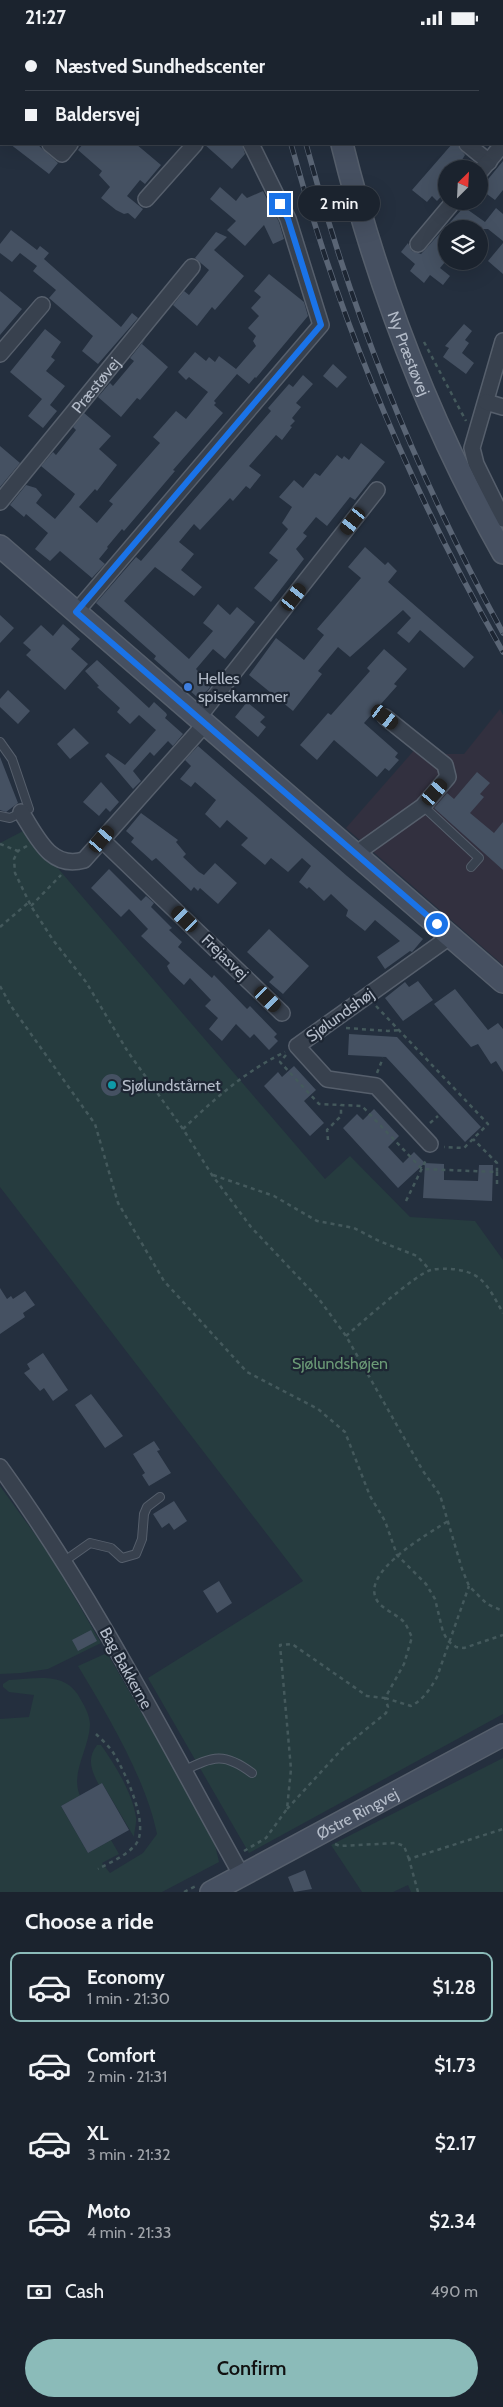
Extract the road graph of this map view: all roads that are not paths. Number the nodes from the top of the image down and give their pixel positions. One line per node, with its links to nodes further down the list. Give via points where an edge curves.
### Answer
1 (51, 145): 2 (street, via 62,153)
2 (69, 145)
3 (194, 145): 10 (street)
4 (251, 145): 24 (street, via 288,219 321,325)
5 (342, 145): 23 (street, Ny Præstøvej, via 376,262 412,362 445,438)
6 (468, 145): 8 (street)
7 (502, 145): 9 (street)
8 (479, 160)
9 (488, 162)
10 (146, 199)
11 (446, 210): 12 (street)
12 (418, 244)
13 (192, 267): 20 (street, Præstøvej)
14 (42, 305): 16 (street)
15 (503, 341): 17 (street)
16 (0, 354)
17 (486, 402): 18 (street); 21 (street, via 472,449)
18 (503, 407)
19 (377, 491): 26 (street)
20 (0, 502)
21 (503, 519)
22 (0, 546): 24 (street)
23 (503, 553)
24 (76, 612): 26 (street)
25 (385, 717): 28 (street, via 445,765 448,777)
26 (201, 721): 31 (street); 32 (street)
27 (0, 742): 29 (lane, via 12,759 29,809)
28 (423, 806): 32 (street); 33 (lane, via 479,858)
29 (21, 812): 30 (lane, via 10,817); 31 (street, via 42,845 61,861 84,860)
30 (0, 816)
31 (102, 839): 36 (street, Frejasvej)
32 (354, 855): 34 (street)
33 (471, 867)
34 (451, 936): 35 (street); 37 (street, Sjølundshøj, via 297,1046 327,1079 376,1086)
35 (503, 981)
36 (282, 1013)
37 (430, 1144)
38 (0, 1467): 40 (street, Bag Bakkerne)
39 (160, 1497): 40 (lane, via 147,1507 144,1514 142,1539 136,1554 122,1558 111,1548 90,1543)
40 (63, 1562): 42 (street, Bag Bakkerne, via 109,1636)
41 (503, 1735): 44 (street, Østre Ringvej, via 326,1831)
42 (184, 1771): 43 (lane, via 203,1761 226,1757); 44 (street, Bag Bakkerne)
43 (252, 1773)
44 (237, 1868): 45 (street, Østre Ringvej)
45 (211, 1892)

